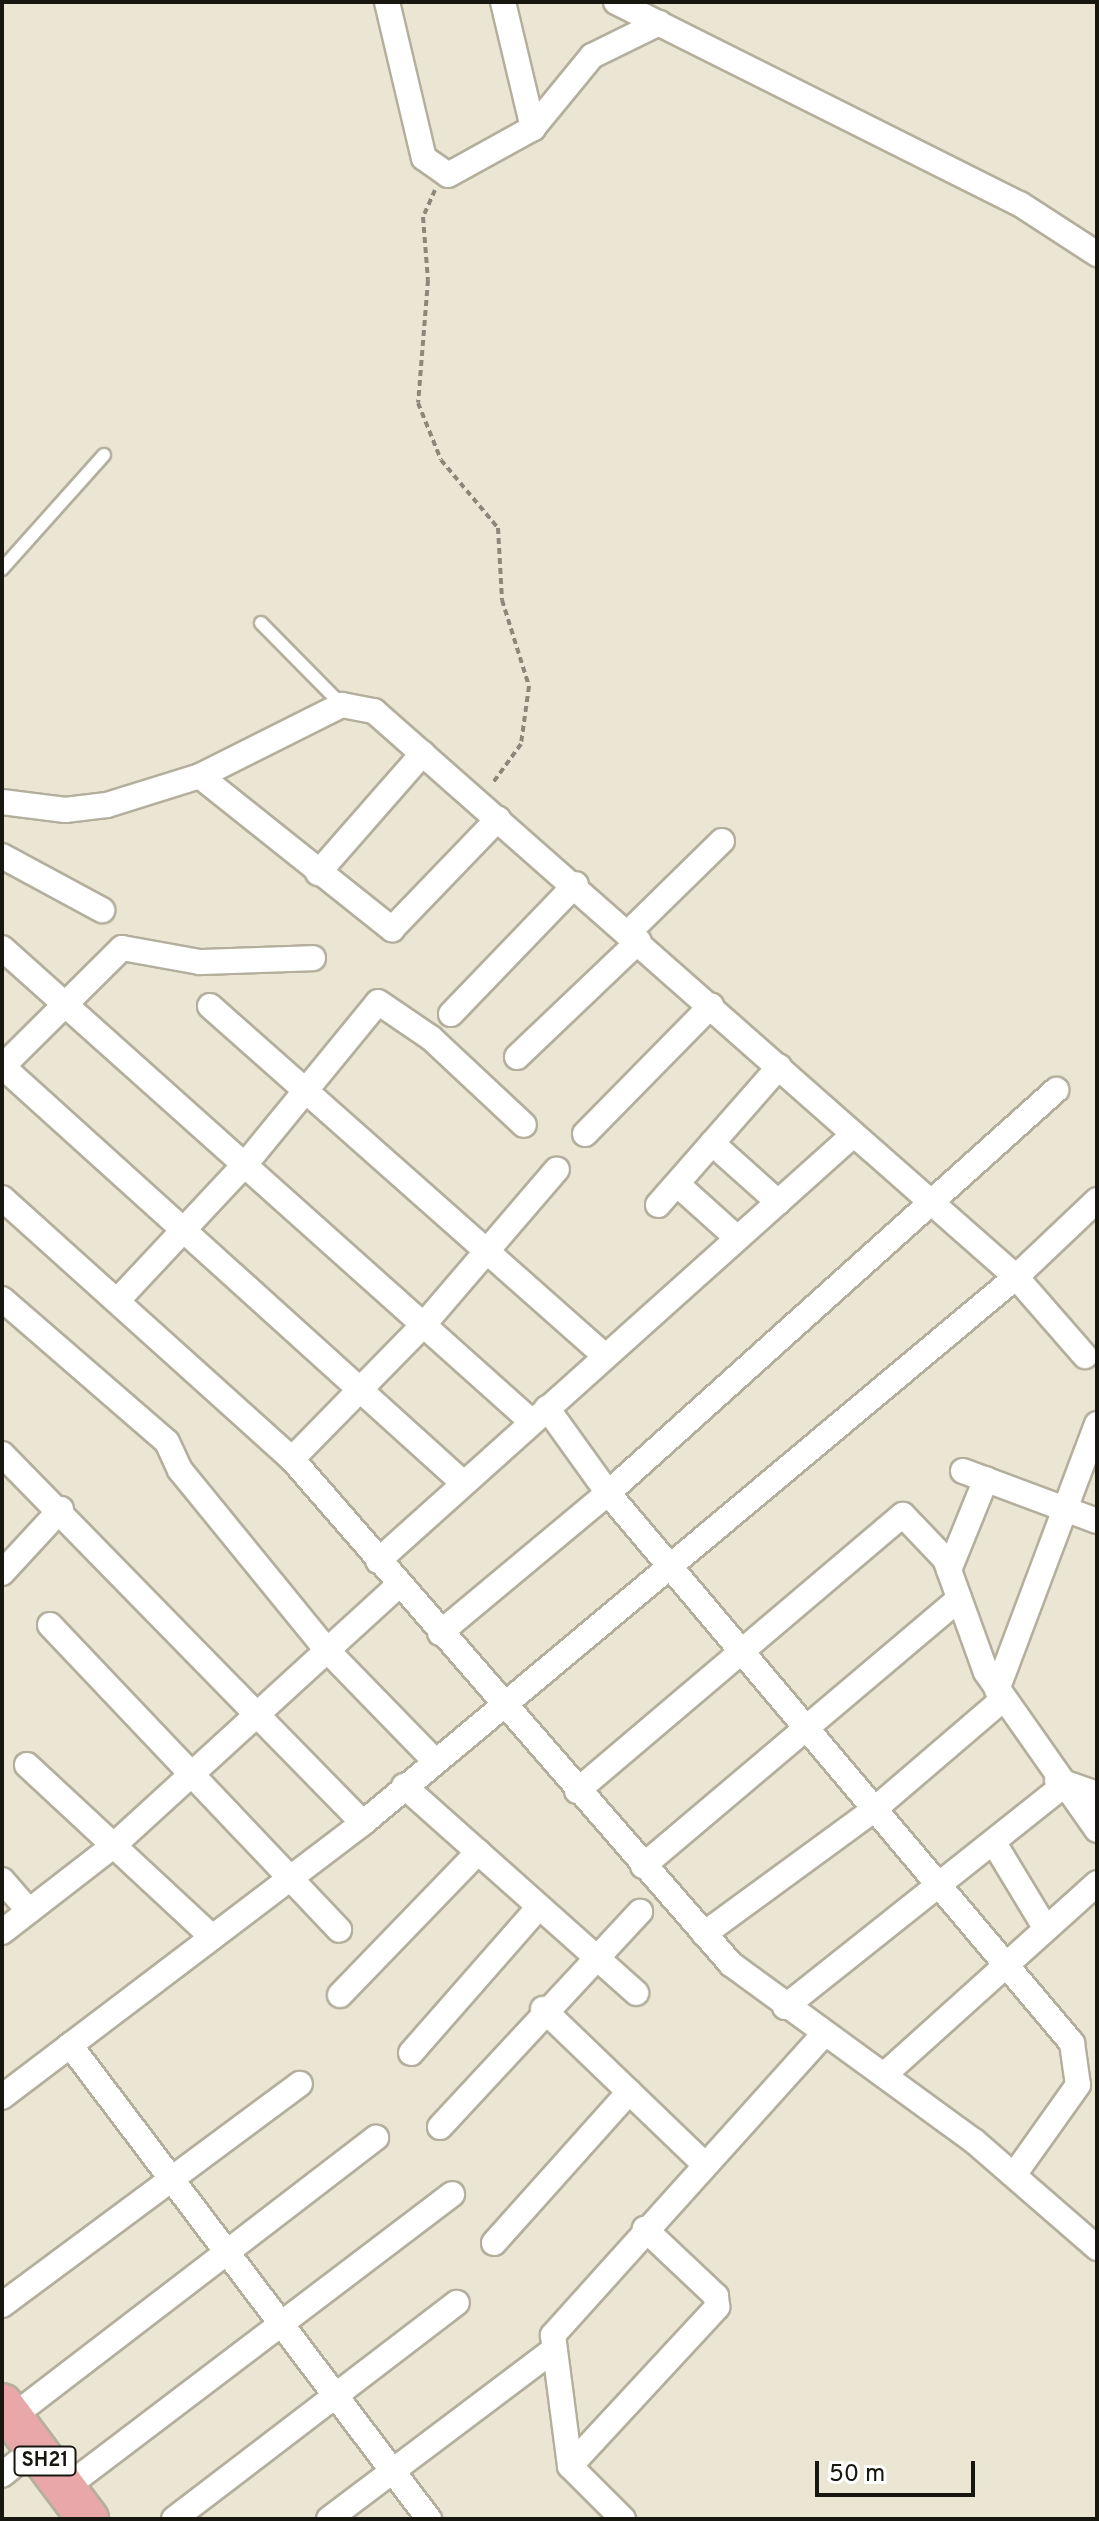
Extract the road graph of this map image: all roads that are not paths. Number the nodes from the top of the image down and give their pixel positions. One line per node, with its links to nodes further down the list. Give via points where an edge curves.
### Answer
1 (387, 2): 5 (street, via 424,158 448,175)
2 (503, 2): 5 (street)
3 (616, 2): 4 (street)
4 (659, 23): 5 (street, via 592,56); 6 (street, via 1020,204)
5 (533, 128)
6 (1097, 254)
7 (104, 455): 8 (lane)
8 (2, 569)
9 (261, 623): 10 (lane)
10 (342, 705): 11 (street, via 374,711); 12 (street)
11 (423, 753): 14 (street); 17 (street)
12 (200, 776): 13 (street, via 85,808); 17 (street)
13 (2, 802)
14 (498, 819): 17 (street, via 401,927 384,927); 18 (street)
15 (722, 841): 20 (street)
16 (2, 856): 19 (street)
17 (318, 873)
18 (576, 884): 20 (street); 26 (street)
19 (102, 910)
20 (634, 937): 25 (street); 27 (street)
21 (2, 948): 23 (street)
22 (313, 958): 23 (street, via 189,961 130,945 111,952)
23 (62, 1000): 28 (street); 36 (street)
24 (210, 1006): 31 (street)
25 (711, 1006): 29 (street); 33 (street)
26 (451, 1014)
27 (517, 1057)
28 (2, 1067): 44 (street)
29 (779, 1067): 34 (street); 35 (street)
30 (1056, 1090): 42 (street)
31 (306, 1091): 32 (street, via 383,1001); 36 (street); 46 (street)
32 (524, 1125)
33 (585, 1134)
34 (854, 1134): 41 (street); 42 (street)
35 (712, 1143): 38 (street); 41 (street)
36 (248, 1161): 44 (street); 50 (street)
37 (557, 1169): 46 (street)
38 (677, 1184): 43 (street); 45 (street)
39 (2, 1198): 48 (street)
40 (1097, 1200): 47 (street)
41 (778, 1202): 45 (street)
42 (933, 1204): 47 (street); 59 (street)
43 (658, 1205)
44 (184, 1229): 48 (street); 53 (street)
45 (737, 1238): 51 (street)
46 (487, 1252): 50 (street); 51 (street)
47 (1016, 1277): 52 (street); 64 (street)
48 (117, 1301): 57 (street)
49 (6, 1311): 71 (street, via 167,1442 180,1470)
50 (426, 1322): 53 (street); 54 (street)
51 (605, 1356): 54 (street)
52 (1085, 1356)
53 (361, 1392): 57 (street); 58 (street)
54 (540, 1415): 58 (street); 59 (street)
55 (1097, 1424): 61 (street)
56 (2, 1454): 60 (street)
57 (292, 1459): 63 (street)
58 (461, 1481): 63 (street)
59 (608, 1493): 64 (street); 70 (street)
60 (61, 1509): 66 (street); 75 (street)
61 (1066, 1509): 62 (street); 65 (street, via 975,1475); 73 (street)
62 (1097, 1521)
63 (378, 1561): 67 (street)
64 (669, 1564): 72 (street); 74 (street)
65 (949, 1570): 68 (street); 72 (street, via 913,1518 894,1519)
66 (2, 1573)
67 (399, 1585): 70 (street); 71 (street)
68 (959, 1599): 73 (street); 76 (street)
69 (50, 1625): 79 (street)
70 (440, 1633): 74 (street)
71 (327, 1650): 75 (street); 77 (street)
72 (743, 1652): 76 (street); 82 (street)
73 (1000, 1695): 80 (street); 84 (street)
74 (501, 1705): 77 (street); 82 (street)
75 (255, 1716): 79 (street); 85 (street)
76 (807, 1727): 84 (street); 90 (street)
77 (435, 1761): 81 (street)
78 (27, 1765): 88 (street)
79 (191, 1775): 88 (street); 91 (street)
80 (1058, 1783): 83 (street); 86 (street); 87 (street)
81 (404, 1786): 85 (street); 89 (street)
82 (577, 1791): 90 (street)
83 (1097, 1794)
84 (876, 1808): 94 (street); 101 (street)
85 (363, 1823): 91 (street)
86 (1097, 1830)
87 (994, 1843): 94 (street); 98 (street)
88 (113, 1846): 96 (street); 102 (street)
89 (478, 1852): 95 (street); 106 (street)
90 (643, 1866): 101 (street)
91 (289, 1878): 99 (street); 102 (street)
92 (2, 1880): 96 (street)
93 (1097, 1883): 98 (street)
94 (943, 1886): 104 (street); 107 (street)
95 (539, 1907): 103 (street); 111 (street)
96 (29, 1911): 100 (street)
97 (640, 1912): 103 (street)
98 (1046, 1929): 104 (street)
99 (339, 1930)
100 (2, 1932)
101 (704, 1934): 107 (street)
102 (212, 1937): 110 (street)
103 (594, 1955): 105 (street); 108 (street)
104 (1008, 1963): 112 (street); 120 (street, via 1072,2043 1081,2067 1078,2085)
105 (636, 1993)
106 (340, 1995)
107 (785, 2007): 109 (street)
108 (543, 2009): 114 (street); 116 (street)
109 (824, 2034): 112 (street); 118 (street)
110 (70, 2045): 115 (street); 119 (street)
111 (411, 2053)
112 (884, 2075): 120 (street)
113 (300, 2084): 119 (street)
114 (629, 2092): 118 (street); 123 (street)
115 (2, 2097)
116 (440, 2127)
117 (376, 2138): 125 (street)
118 (704, 2164): 122 (street)
119 (170, 2174): 125 (street); 127 (street)
120 (1014, 2175): 124 (street)
121 (452, 2194): 128 (street)
122 (645, 2229): 129 (street, via 560,2320); 132 (street, via 716,2296 717,2307)
123 (494, 2243)
124 (1097, 2248)
125 (228, 2254): 128 (street); 131 (street)
126 (457, 2303): 130 (street)
127 (2, 2305)
128 (280, 2323): 130 (street); 134 (street)
129 (552, 2351): 132 (street); 133 (street)
130 (334, 2395): 133 (street); 135 (street)
131 (7, 2439): 134 (main road, SH21)
132 (570, 2466): 138 (street)
133 (392, 2471): 136 (street); 137 (street)
134 (72, 2509)
135 (174, 2519)
136 (329, 2519)
137 (429, 2519)
138 (623, 2519)

